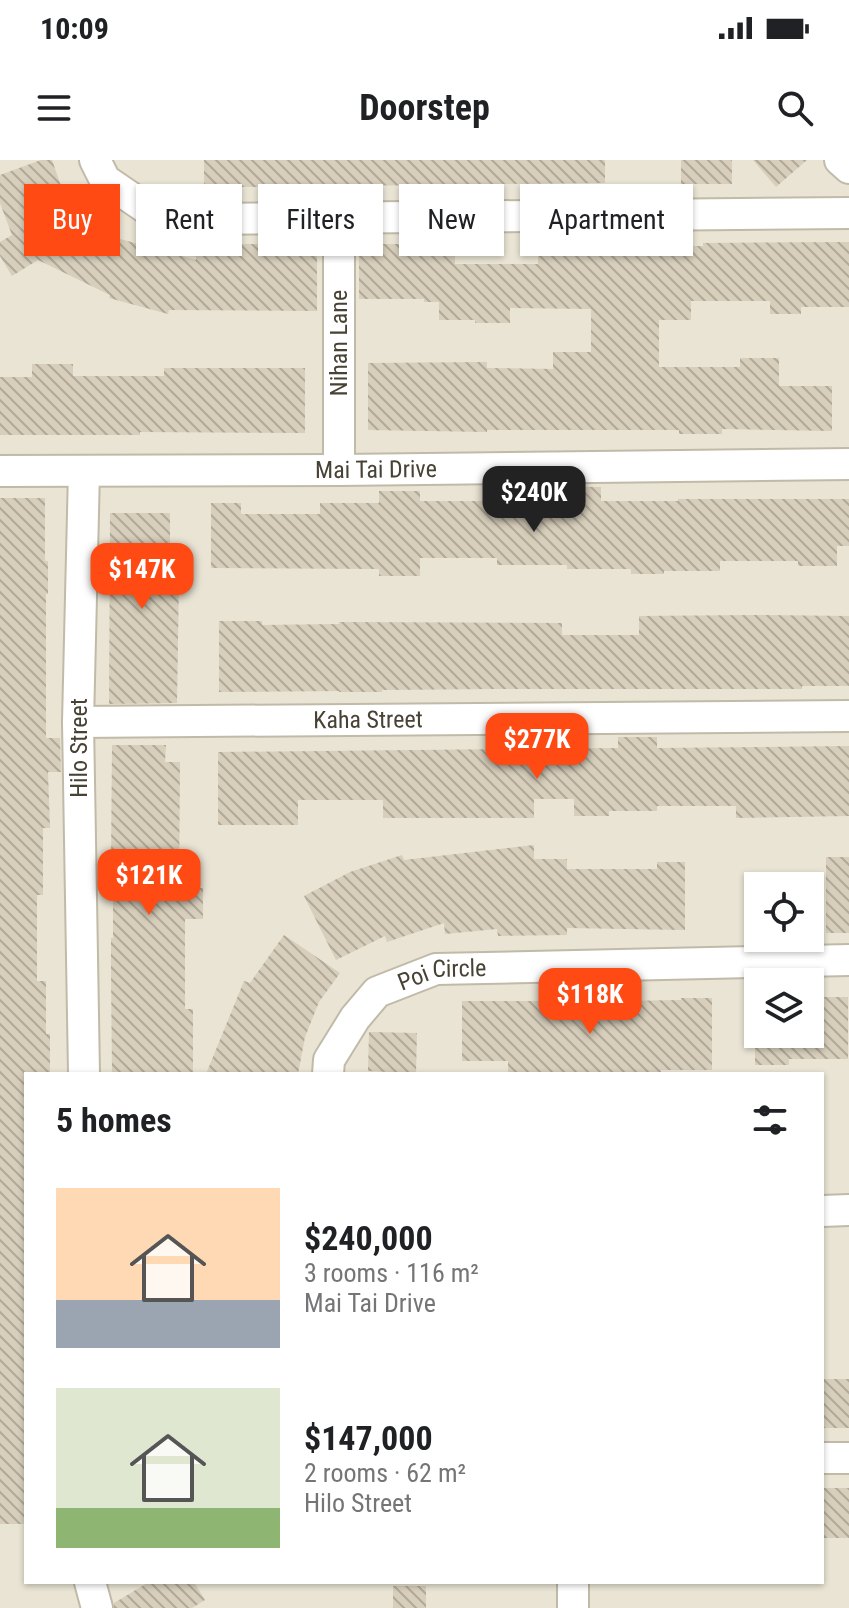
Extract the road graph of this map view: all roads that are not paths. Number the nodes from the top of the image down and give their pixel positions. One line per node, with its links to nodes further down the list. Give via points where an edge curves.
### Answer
1 (95, 160): 6 (street, via 105,180 149,210 198,219)
2 (840, 160): 3 (street)
3 (849, 168)
4 (849, 213): 5 (street)
5 (383, 217)
6 (258, 218)
7 (339, 256): 9 (street, Nihan Lane)
8 (849, 464): 9 (street, Mai Tai Drive)
9 (339, 470): 11 (street, Mai Tai Drive)
10 (0, 471): 11 (street, Mai Tai Drive)
11 (84, 471): 13 (street, Hilo Street)
12 (849, 716): 13 (street, Kaha Street)
13 (78, 722): 15 (street, Hilo Street)
14 (849, 960): 16 (street, Poi Circle, via 436,969 377,992 329,1060)
15 (84, 1072)
16 (328, 1072)
17 (849, 1210): 18 (street)
18 (824, 1211)
19 (824, 1458): 20 (street)
20 (849, 1458)
21 (91, 1584): 23 (street)
22 (573, 1584): 24 (street)
23 (97, 1608)
24 (573, 1608)

